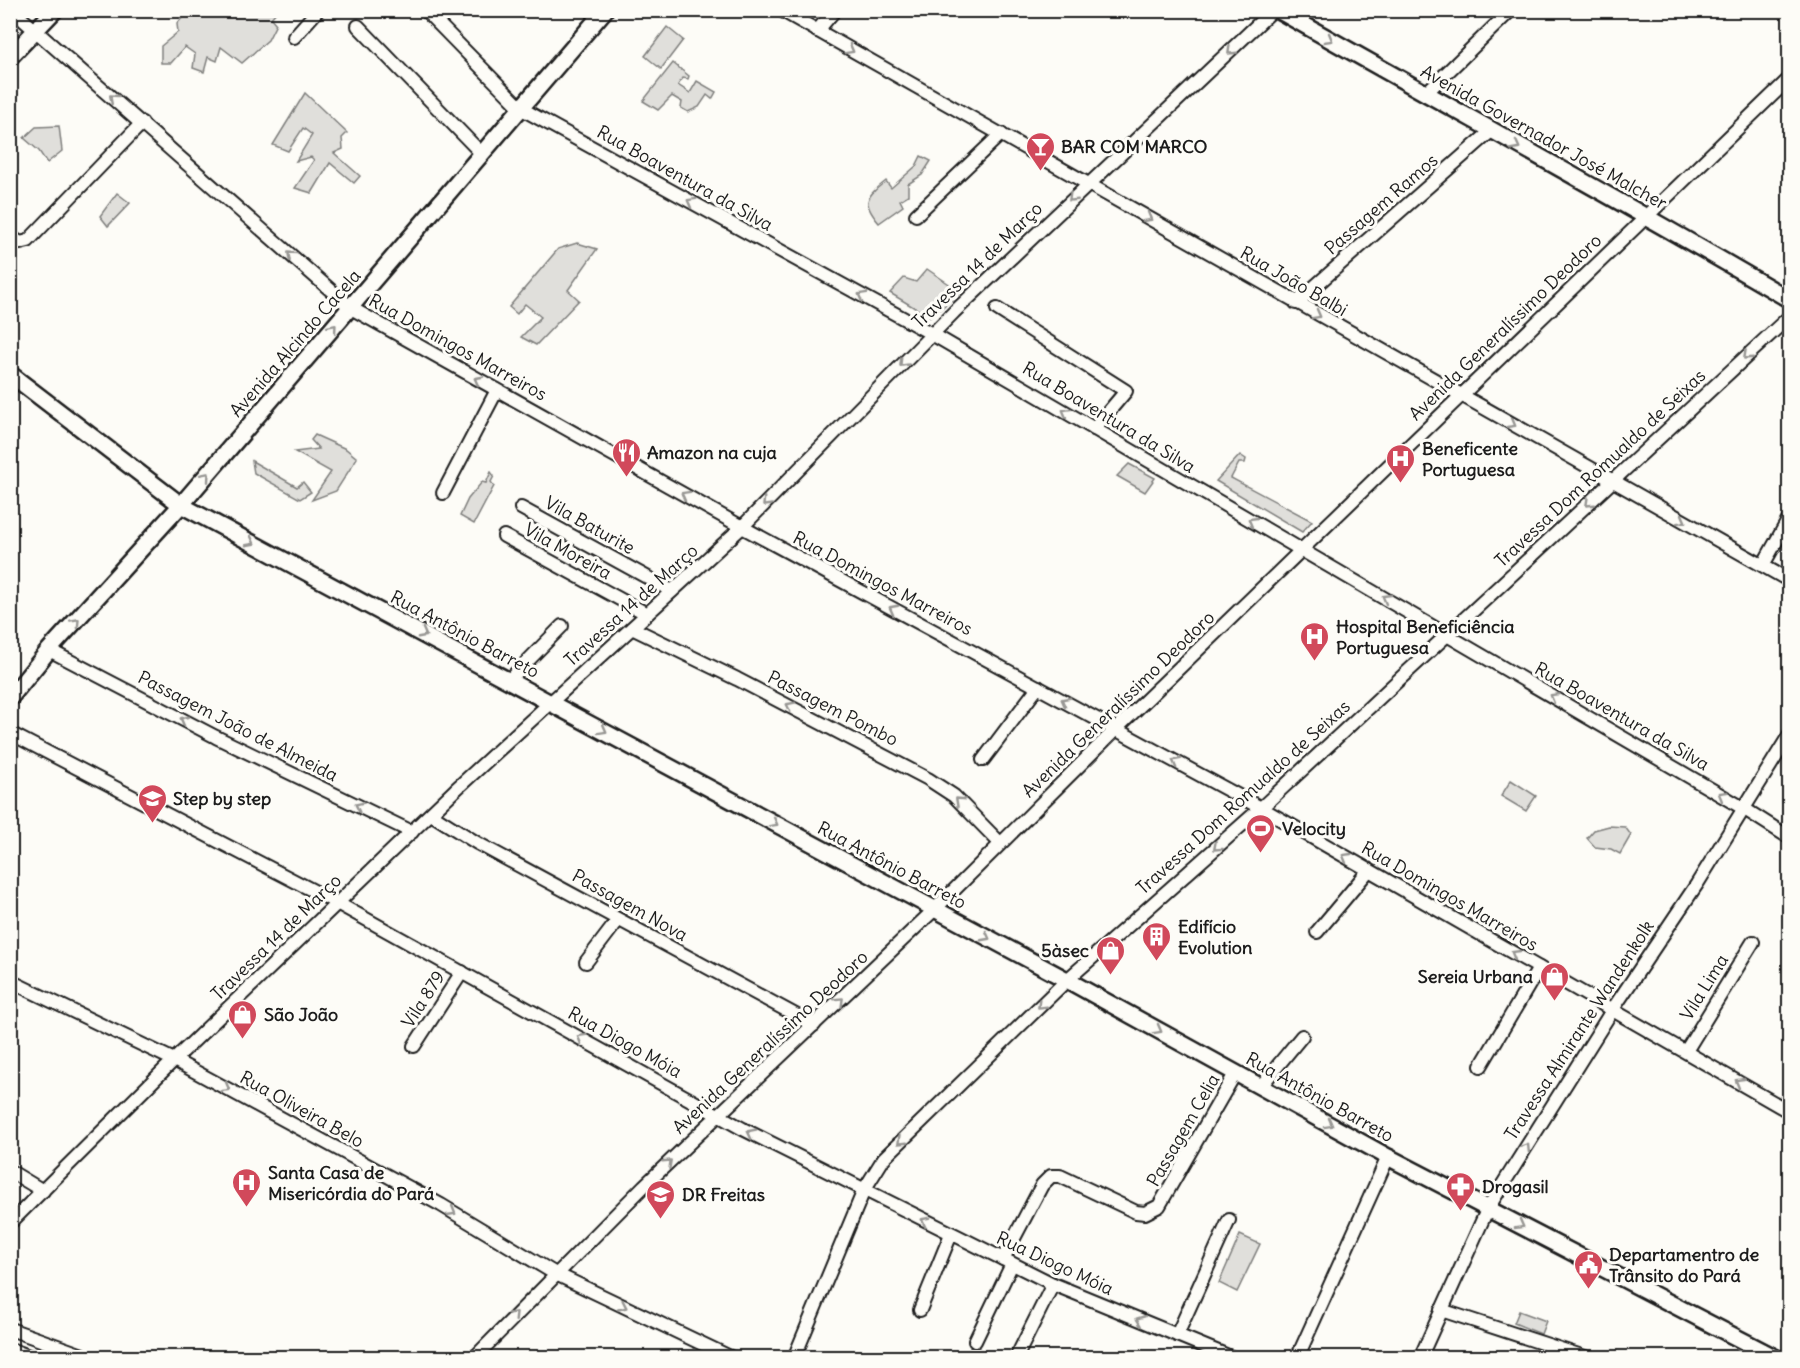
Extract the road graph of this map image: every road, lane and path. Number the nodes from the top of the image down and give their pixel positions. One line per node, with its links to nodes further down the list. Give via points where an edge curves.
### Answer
1 (12, 10): 12 (street, Rua Domingos Marreiros)
2 (55, 10): 12 (main road)
3 (318, 10): 14 (street)
4 (425, 10): 18 (street, Rua Boaventura da Silva)
5 (605, 10): 18 (main road, Avenida Alcindo Cacela)
6 (781, 10): 13 (street, Rua João Balbi)
7 (835, 10): 13 (street)
8 (1273, 10): 23 (street, Travessa 14 de Março, one-way to 23)
9 (1278, 10): 17 (main road, Avenida Governador José Malcher, one-way to 17)
10 (1511, 10): 17 (street)
11 (358, 26): 22 (street)
12 (35, 31): 15 (main road); 19 (street, Rua Domingos Marreiros, one-way to 12)
13 (818, 31): 21 (street, Rua João Balbi, one-way to 21)
14 (294, 37)
15 (10, 57)
16 (1790, 78): 25 (street, Avenida Generalíssimo Deodoro)
17 (1425, 94): 20 (main road, Avenida Governador José Malcher)
18 (522, 109): 22 (main road, Avenida Alcindo Cacela); 32 (street, Rua Boaventura da Silva, one-way to 18)
19 (142, 123): 26 (street, via 28,241 20,243); 29 (street, Rua Domingos Marreiros, one-way to 19)
20 (1490, 132): 25 (main road, Avenida Governador José Malcher, one-way to 25); 28 (street, Passagem Ramos)
21 (1001, 134): 23 (street, Rua João Balbi); 24 (street)
22 (483, 154): 29 (main road, Avenida Alcindo Cacela)
23 (1088, 183): 28 (street, Rua João Balbi, one-way to 28); 32 (street, Travessa 14 de Março, one-way to 32)
24 (916, 215)
25 (1646, 215): 27 (main road, Avenida Governador José Malcher); 35 (street, Avenida Generalíssimo Deodoro)
26 (10, 236)
27 (1790, 300)
28 (1296, 303): 35 (street, Rua João Balbi, one-way to 35)
29 (351, 308): 34 (street, Rua Domingos Marreiros, one-way to 29); 39 (main road, Avenida Alcindo Cacela, one-way to 29)
30 (997, 309): 36 (street, via 1126,391)
31 (1790, 316): 37 (street, Travessa Dom Romualdo de Seixas, one-way to 37)
32 (932, 334): 36 (street, Rua Boaventura da Silva, one-way to 32); 42 (street, Travessa 14 de Março, one-way to 42)
33 (10, 374): 39 (main road, Rua Antônio Barreto)
34 (497, 390): 38 (street); 42 (street, Rua Domingos Marreiros, one-way to 34)
35 (1461, 395): 37 (street, Rua João Balbi, one-way to 37); 44 (street, Avenida Generalíssimo Deodoro)
36 (1094, 429): 44 (street, Rua Boaventura da Silva, one-way to 36)
37 (1612, 482): 45 (street, Rua João Balbi, one-way to 45); 51 (street, Travessa Dom Romualdo de Seixas, one-way to 51)
38 (443, 493)
39 (181, 505): 52 (main road, Avenida Alcindo Cacela, one-way to 39); 53 (main road, Rua Antônio Barreto, one-way to 53)
40 (521, 508): 47 (street, Vila Baturite)
41 (1790, 517): 45 (street)
42 (742, 527): 47 (street, Travessa 14 de Março); 54 (street, Rua Domingos Marreiros, one-way to 42)
43 (504, 537): 48 (street, Vila Moreira)
44 (1303, 550): 51 (street, Rua Boaventura da Silva, one-way to 44); 57 (street, Avenida Generalíssimo Deodoro)
45 (1762, 566): 46 (street, Rua João Balbi)
46 (1790, 581)
47 (672, 591): 48 (street, Travessa 14 de Março)
48 (647, 614): 50 (street, Travessa 14 de Março)
49 (562, 626): 53 (street)
50 (632, 628): 56 (street, Travessa 14 de Março); 66 (street, Passagem Pombo, one-way to 50, via 954,796 928,779)
51 (1448, 634): 61 (street, Travessa Dom Romualdo de Seixas); 62 (street, Rua Boaventura da Silva, one-way to 51)
52 (49, 650): 55 (main road, Avenida Alcindo Cacela); 64 (street, Passagem João de Almeida, one-way to 52)
53 (509, 680): 56 (main road, Rua Antônio Barreto)
54 (1038, 687): 57 (street, Rua Domingos Marreiros, one-way to 54); 60 (street)
55 (10, 698)
56 (552, 702): 63 (street, Travessa 14 de Março); 69 (main road, Rua Antônio Barreto, one-way to 69)
57 (1116, 729): 61 (street, Rua Domingos Marreiros, one-way to 57); 66 (street, Avenida Generalíssimo Deodoro)
58 (10, 733): 68 (street, Rua Diogo Móia)
59 (1790, 734): 62 (street, Travessa Almirante Wandenkolk)
60 (983, 760)
61 (1261, 808): 67 (street, Rua Domingos Marreiros, one-way to 61); 76 (street, Travessa Dom Romualdo de Seixas, one-way to 76)
62 (1743, 808): 65 (street, Rua Boaventura da Silva); 78 (street, Travessa Almirante Wandenkolk)
63 (431, 814): 64 (street, Travessa 14 de Março); 70 (street, Passagem Nova)
64 (412, 832): 68 (street, Travessa 14 de Março)
65 (1790, 838)
66 (1000, 843): 69 (street, Avenida Generalíssimo Deodoro)
67 (1369, 870): 71 (street); 74 (street, Rua Domingos Marreiros, one-way to 67)
68 (337, 903): 75 (street, Rua Diogo Móia); 83 (street, Travessa 14 de Março)
69 (934, 910): 76 (main road, Rua Antônio Barreto, one-way to 76); 79 (street, Avenida Generalíssimo Deodoro, one-way to 69)
70 (618, 920): 73 (street); 79 (street, Passagem Nova)
71 (1317, 932)
72 (1753, 942): 82 (street, Vila Lima)
73 (586, 962)
74 (1539, 968): 78 (street, Rua Domingos Marreiros); 84 (street)
75 (462, 972): 81 (street, Vila 879); 88 (street, Rua Diogo Móia, one-way to 75)
76 (1067, 980): 85 (main road, Rua Antônio Barreto, one-way to 85); 91 (street, Travessa Dom Romualdo de Seixas, one-way to 91, via 884,1158)
77 (10, 981): 83 (street, Rua Oliveira Belo)
78 (1613, 1009): 82 (street, Rua Domingos Marreiros); 93 (street, Travessa Almirante Wandenkolk, one-way to 78)
79 (814, 1025): 88 (street, Avenida Generalíssimo Deodoro)
80 (1302, 1036): 86 (street)
81 (414, 1046)
82 (1686, 1051): 87 (street, Rua Domingos Marreiros, one-way to 82)
83 (174, 1060): 92 (street, Travessa 14 de Março); 98 (street, Rua Oliveira Belo, one-way to 98, via 441,1205)
84 (1481, 1066)
85 (1236, 1072): 86 (main road, Rua Antônio Barreto); 97 (street, Passagem Celia, via 1159,1206 1145,1213 1136,1212 1060,1176 1051,1176 1042,1185)
86 (1261, 1086): 89 (main road, Rua Antônio Barreto, one-way to 89)
87 (1790, 1112)
88 (719, 1115): 91 (street, Rua Diogo Móia, one-way to 88); 98 (street, Avenida Generalíssimo Deodoro, one-way to 88)
89 (1388, 1157): 93 (main road, Rua Antônio Barreto); 114 (street)
90 (10, 1171): 92 (street)
91 (864, 1190): 96 (street, Rua Diogo Móia, one-way to 91); 111 (street, Travessa Dom Romualdo de Seixas)
92 (43, 1191): 95 (street, Travessa 14 de Março)
93 (1488, 1208): 101 (street, Travessa Almirante Wandenkolk); 117 (main road, Rua Antônio Barreto, one-way to 117)
94 (1229, 1220): 103 (street)
95 (10, 1223)
96 (951, 1234): 97 (street, Rua Diogo Móia); 100 (street)
97 (1008, 1262): 99 (street, Rua Diogo Móia); 104 (street)
98 (554, 1274): 109 (street, Avenida Generalíssimo Deodoro, one-way to 98); 110 (street, Rua Oliveira Belo, one-way to 110)
99 (1053, 1284): 103 (street, Rua Diogo Móia, one-way to 99); 112 (street)
100 (920, 1310)
101 (1441, 1310): 115 (street, Travessa Almirante Wandenkolk); 116 (street)
102 (10, 1329): 108 (street)
103 (1177, 1335): 106 (street, Rua Diogo Móia)
104 (975, 1341)
105 (10, 1349): 107 (street)
106 (1216, 1354): 113 (street, Rua Diogo Móia)
107 (34, 1358)
108 (91, 1358)
109 (474, 1358)
110 (732, 1358)
111 (794, 1358)
112 (1016, 1358)
113 (1233, 1358)
114 (1297, 1358)
115 (1420, 1358)
116 (1588, 1358)
117 (1776, 1358)

